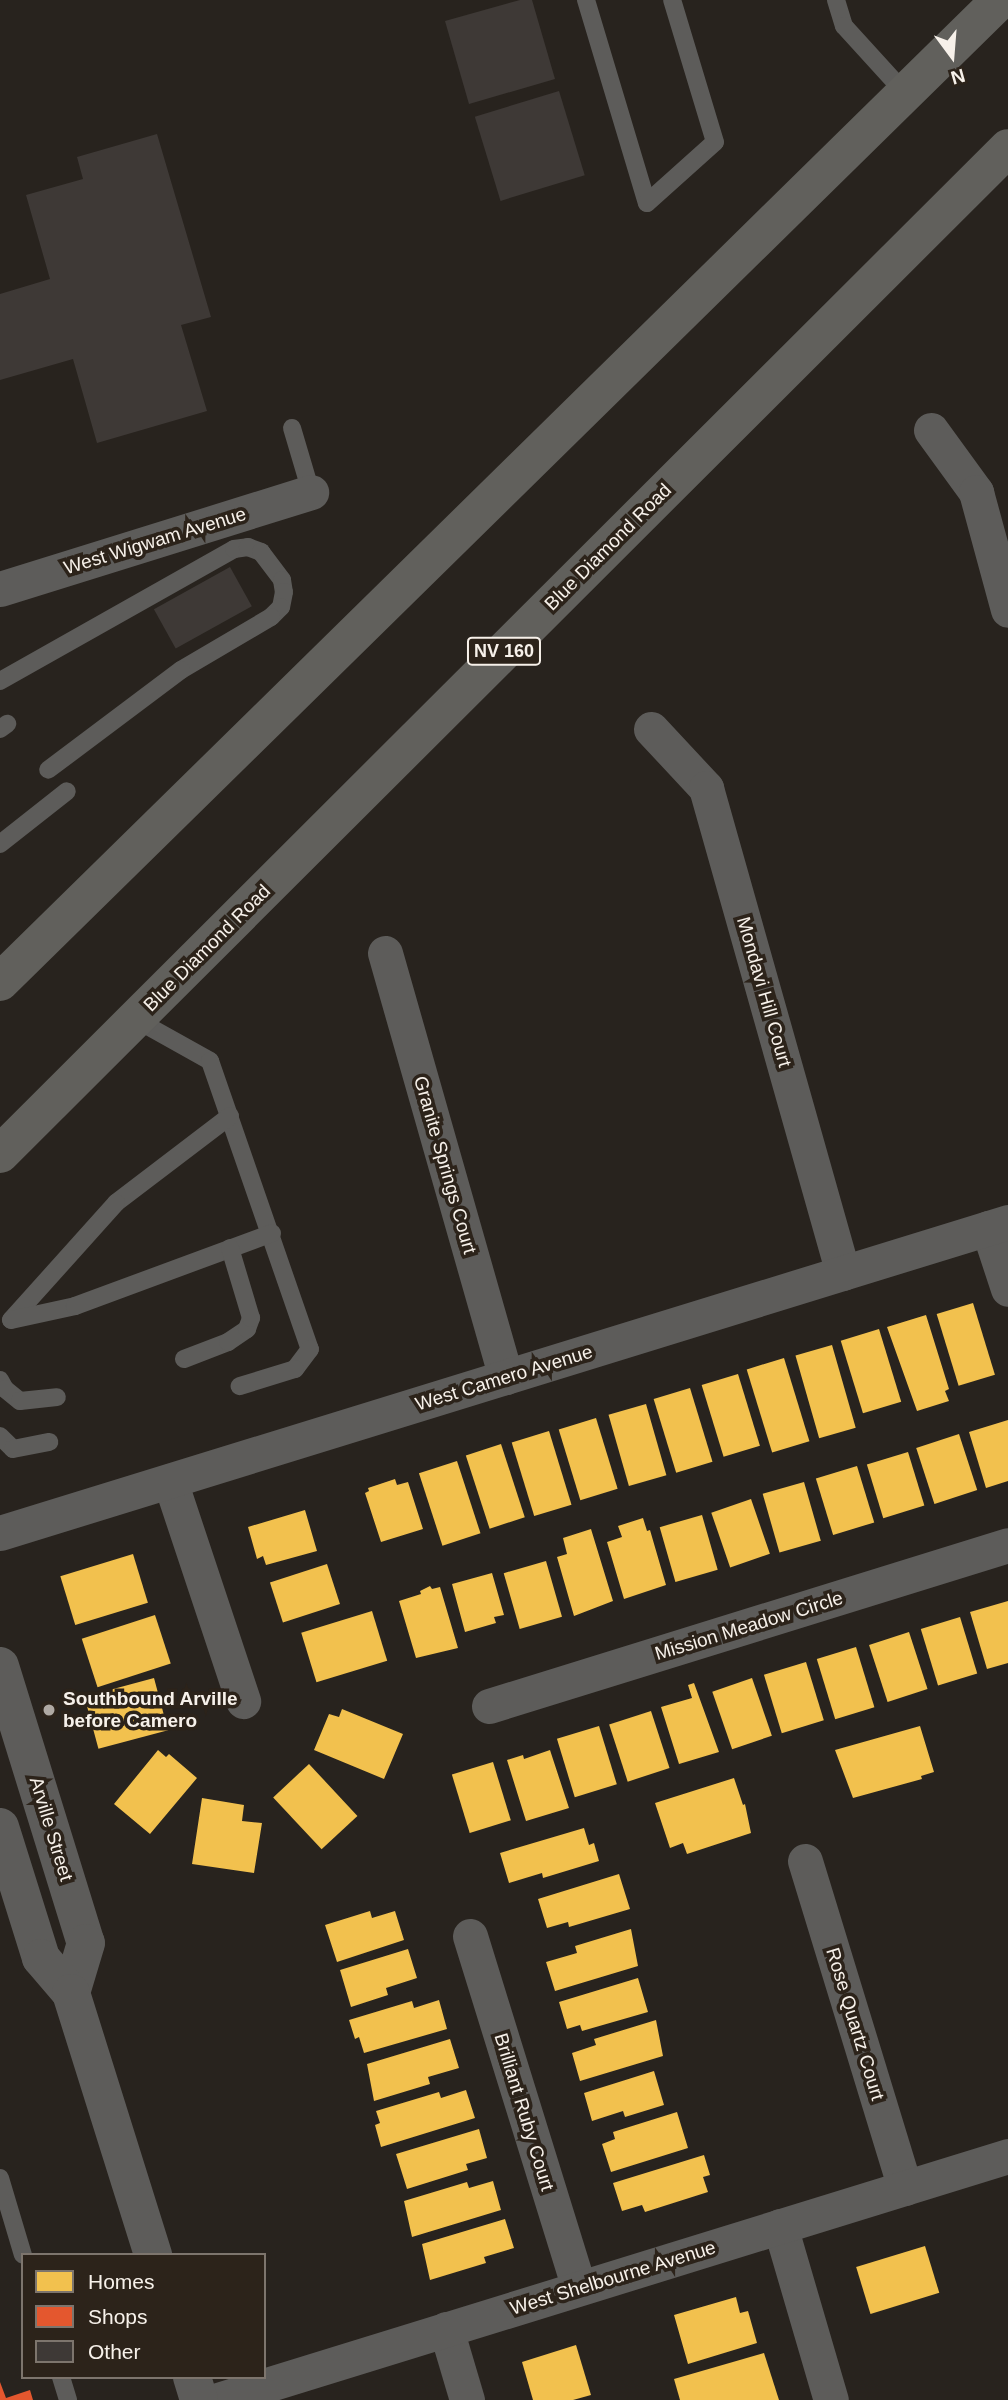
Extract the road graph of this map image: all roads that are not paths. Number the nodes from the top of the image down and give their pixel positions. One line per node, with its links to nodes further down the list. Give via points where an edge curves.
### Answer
1 (586, 0): 2 (lane, via 647,203 715,142)
2 (672, 0)
3 (836, 0): 5 (lane, via 844,26)
4 (1000, 0): 5 (highway)
5 (905, 93): 18 (highway)
6 (1008, 148): 19 (highway, Blue Diamond Road / NV 160)
7 (292, 428): 9 (lane)
8 (931, 430): 11 (street, via 976,492)
9 (311, 492): 10 (street, West Wigwam Avenue)
10 (0, 589)
11 (1008, 610)
12 (0, 681): 14 (lane, via 234,549 248,547 261,552 282,580 281,607 271,617 181,670)
13 (651, 729): 25 (street, Mondavi Hill Court, via 706,788)
14 (48, 770)
15 (67, 791): 16 (lane)
16 (0, 844)
17 (385, 953): 29 (street, Granite Springs Court)
18 (0, 982)
19 (135, 1019): 20 (lane, via 210,1061); 21 (highway, Blue Diamond Road / NV 160)
20 (230, 1116): 23 (lane); 27 (lane, via 116,1203)
21 (0, 1154)
22 (998, 1225): 25 (street, West Camero Avenue); 26 (street)
23 (271, 1233): 24 (lane); 31 (lane, via 310,1349 295,1369)
24 (230, 1248): 27 (lane, via 75,1306); 28 (lane, via 251,1318 247,1329 228,1342)
25 (843, 1273): 29 (street, West Camero Avenue)
26 (1008, 1289)
27 (6, 1326)
28 (184, 1359)
29 (506, 1377): 35 (street, West Camero Avenue)
30 (0, 1380): 32 (lane, via 20,1401)
31 (240, 1386)
32 (57, 1397)
33 (0, 1436): 34 (lane, via 13,1449)
34 (49, 1442)
35 (170, 1481): 36 (street, West Camero Avenue); 39 (street)
36 (0, 1533)
37 (1008, 1545): 40 (street, Mission Meadow Circle)
38 (0, 1666): 44 (street, Arville Street, via 86,1943)
39 (243, 1701)
40 (489, 1706)
41 (0, 1827): 44 (street, via 41,1958)
42 (805, 1861): 47 (street, Rose Quartz Court)
43 (470, 1936): 51 (street, Brilliant Ruby Court)
44 (71, 1993): 50 (street)
45 (1008, 2156): 47 (street, West Shelbourne Avenue)
46 (0, 2178): 49 (lane)
47 (905, 2188): 48 (street, West Shelbourne Avenue)
48 (780, 2226): 51 (street, West Shelbourne Avenue); 59 (street)
49 (22, 2253)
50 (152, 2253)
51 (579, 2288): 52 (street, West Shelbourne Avenue)
52 (446, 2329): 57 (street, West Shelbourne Avenue); 58 (street)
53 (62, 2379): 55 (lane)
54 (193, 2379): 56 (street)
55 (68, 2400)
56 (199, 2400)
57 (218, 2400)
58 (467, 2400)
59 (831, 2400)

